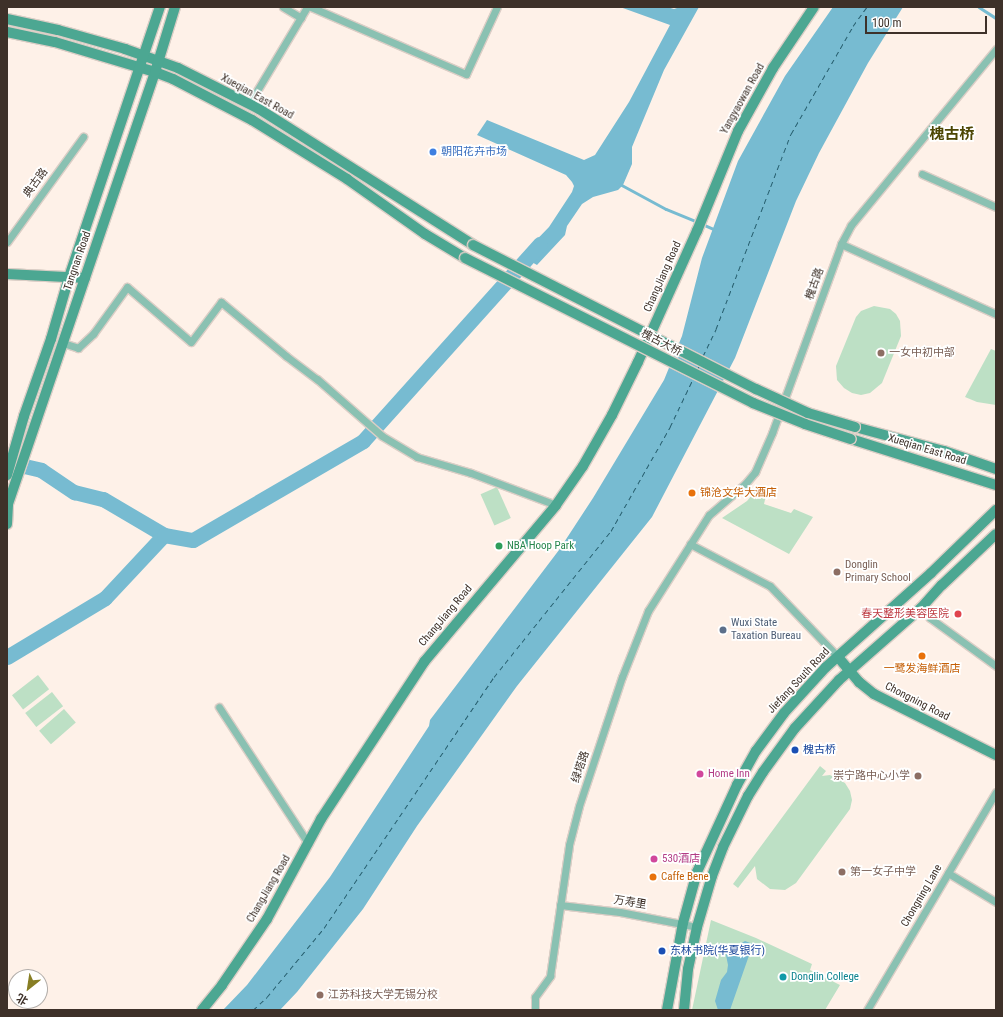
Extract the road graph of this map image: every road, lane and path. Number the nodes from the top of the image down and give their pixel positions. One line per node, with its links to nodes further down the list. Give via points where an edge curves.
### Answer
1 (160, 7): 12 (main road, Tangnan Road)
2 (175, 7): 13 (main road, Tangnan Road)
3 (283, 7): 8 (street)
4 (307, 7): 8 (street)
5 (311, 7): 6 (street, via 466,74)
6 (497, 7)
7 (814, 7): 19 (main road, Yangyaowan Road, via 773,68 738,131)
8 (300, 18): 15 (street)
9 (7, 19): 12 (main road, Xueqian East Road, via 58,30)
10 (7, 32): 14 (main road, Xueqian East Road, via 55,42)
11 (996, 49): 21 (street, 槐古路, via 851,225)
12 (144, 56): 13 (main road, Xueqian East Road); 25 (main road, Tangnan Road)
13 (158, 60): 14 (main road, Tangnan Road); 15 (main road, Xueqian East Road)
14 (155, 72): 23 (main road, Xueqian East Road, via 252,120 348,179 425,234); 26 (main road, Tangnan Road)
15 (249, 104): 22 (main road, Xueqian East Road)
16 (83, 137): 20 (street, 典古路)
17 (922, 174): 18 (street)
18 (996, 207)
19 (697, 231): 34 (main road, ChangJiang Road, via 612,415 583,466)
20 (7, 242)
21 (841, 244): 27 (street); 38 (street, 槐古路, via 772,433 755,472 709,515)
22 (473, 245): 29 (main road, 槐古大桥, bridge, via 756,389 808,412)
23 (465, 258): 30 (main road, 槐古大桥, bridge, via 753,402 805,424)
24 (7, 274): 25 (main road)
25 (69, 277): 26 (main road); 32 (main road, Tangnan Road)
26 (85, 278): 28 (main road, Tangnan Road)
27 (996, 314)
28 (63, 343): 34 (street, via 78,348 93,334 127,287 191,342 221,302 318,379 382,436 417,457 470,473); 36 (main road, Tangnan Road, via 8,504)
29 (855, 427): 31 (main road, Xueqian East Road, via 944,451)
30 (851, 439): 33 (main road, Xueqian East Road)
31 (996, 469)
32 (7, 474)
33 (996, 485)
34 (556, 505): 46 (main road, ChangJiang Road, via 424,662 321,819)
35 (996, 510): 40 (main road, Jiefang South Road)
36 (7, 524)
37 (996, 534): 39 (main road)
38 (690, 544): 40 (street, via 770,586); 49 (street, 绿塔路, via 648,611 622,677 579,806 569,845)
39 (921, 608): 41 (street, via 930,618); 42 (main road)
40 (838, 657): 42 (main road, Chongning Road); 50 (main road, Jiefang South Road, via 784,713 756,751 713,833 697,872)
41 (996, 666)
42 (849, 671): 44 (main road, Chongning Road, via 874,694); 51 (main road, via 795,728 748,796 723,847)
43 (219, 707): 46 (street)
44 (996, 755)
45 (996, 792): 47 (street, Chongning Lane)
46 (308, 843): 52 (main road, ChangJiang Road, via 267,919 222,986)
47 (948, 873): 48 (street); 56 (street, Chongning Lane)
48 (996, 902)
49 (560, 905): 50 (street, 万寿里, via 620,912); 53 (street, 绿塔路, via 550,976 535,997)
50 (683, 924): 51 (street, 万寿里); 54 (main road, Jiefang South Road)
51 (697, 927): 55 (main road, via 688,970)
52 (202, 1010)
53 (535, 1010)
54 (667, 1010)
55 (684, 1010)
56 (867, 1010)

